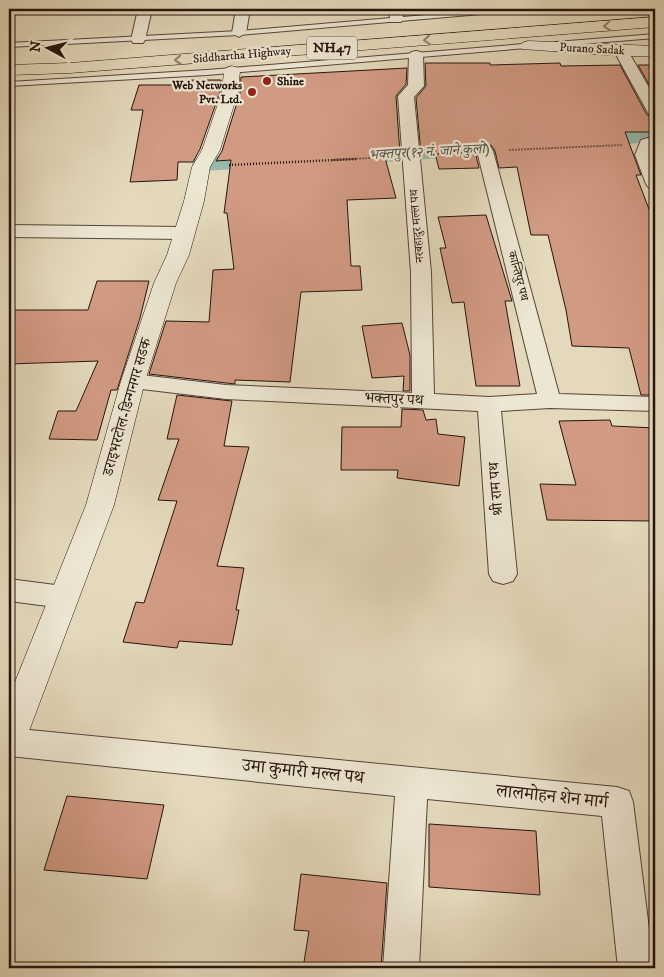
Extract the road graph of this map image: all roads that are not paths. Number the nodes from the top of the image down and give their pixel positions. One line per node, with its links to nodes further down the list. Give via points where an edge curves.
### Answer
1 (145, 9): 9 (street)
2 (243, 9): 7 (street)
3 (516, 9): 5 (lane)
4 (655, 10): 15 (highway, Siddhartha Highway / NH47, via 148,51)
5 (395, 14): 7 (lane)
6 (655, 22): 16 (highway, Siddhartha Highway / NH47, one-way to 16, via 98,66)
7 (239, 33): 9 (lane)
8 (655, 36): 11 (lane)
9 (138, 40): 10 (lane)
10 (9, 45)
11 (528, 46): 12 (street, Purano Sadak); 14 (lane)
12 (621, 51): 13 (street, Purano Sadak); 19 (street)
13 (655, 51)
14 (416, 55): 17 (lane); 26 (street, नरबहादुर मल्ल पथ, via 416,86 406,96 421,272)
15 (9, 57)
16 (9, 70)
17 (232, 71): 18 (lane); 24 (street, डराइभरटोल-डिन्गनगर सडक, via 230,92 211,150 201,167)
18 (9, 84)
19 (655, 111)
20 (655, 141): 22 (street, via 647,144 643,155)
21 (485, 151): 27 (street, कान्तिपुर पथ)
22 (655, 184)
23 (9, 231): 24 (street)
24 (184, 233): 25 (street, डराइभरटोल-डिन्गनगर सडक)
25 (133, 381): 26 (street, भक्तपुर पथ, via 226,392); 32 (street, डराइभरटोल-डिन्गनगर सडक, via 100,505)
26 (424, 400): 28 (street, भक्तपुर पथ)
27 (550, 401): 28 (street, भक्तपुर पथ); 29 (street, भक्तपुर पथ)
28 (489, 404): 30 (street, श्री राम पथ)
29 (655, 404)
30 (503, 574)
31 (9, 590): 32 (street)
32 (63, 597): 33 (street, डराइभरटोल-डिन्गनगर सडक)
33 (9, 740): 34 (street, उमा कुमारी मल्ल पथ)
34 (412, 783): 35 (street); 36 (street, लालमोहन शेन मार्ग, via 617,802)
35 (401, 968)
36 (636, 968)

